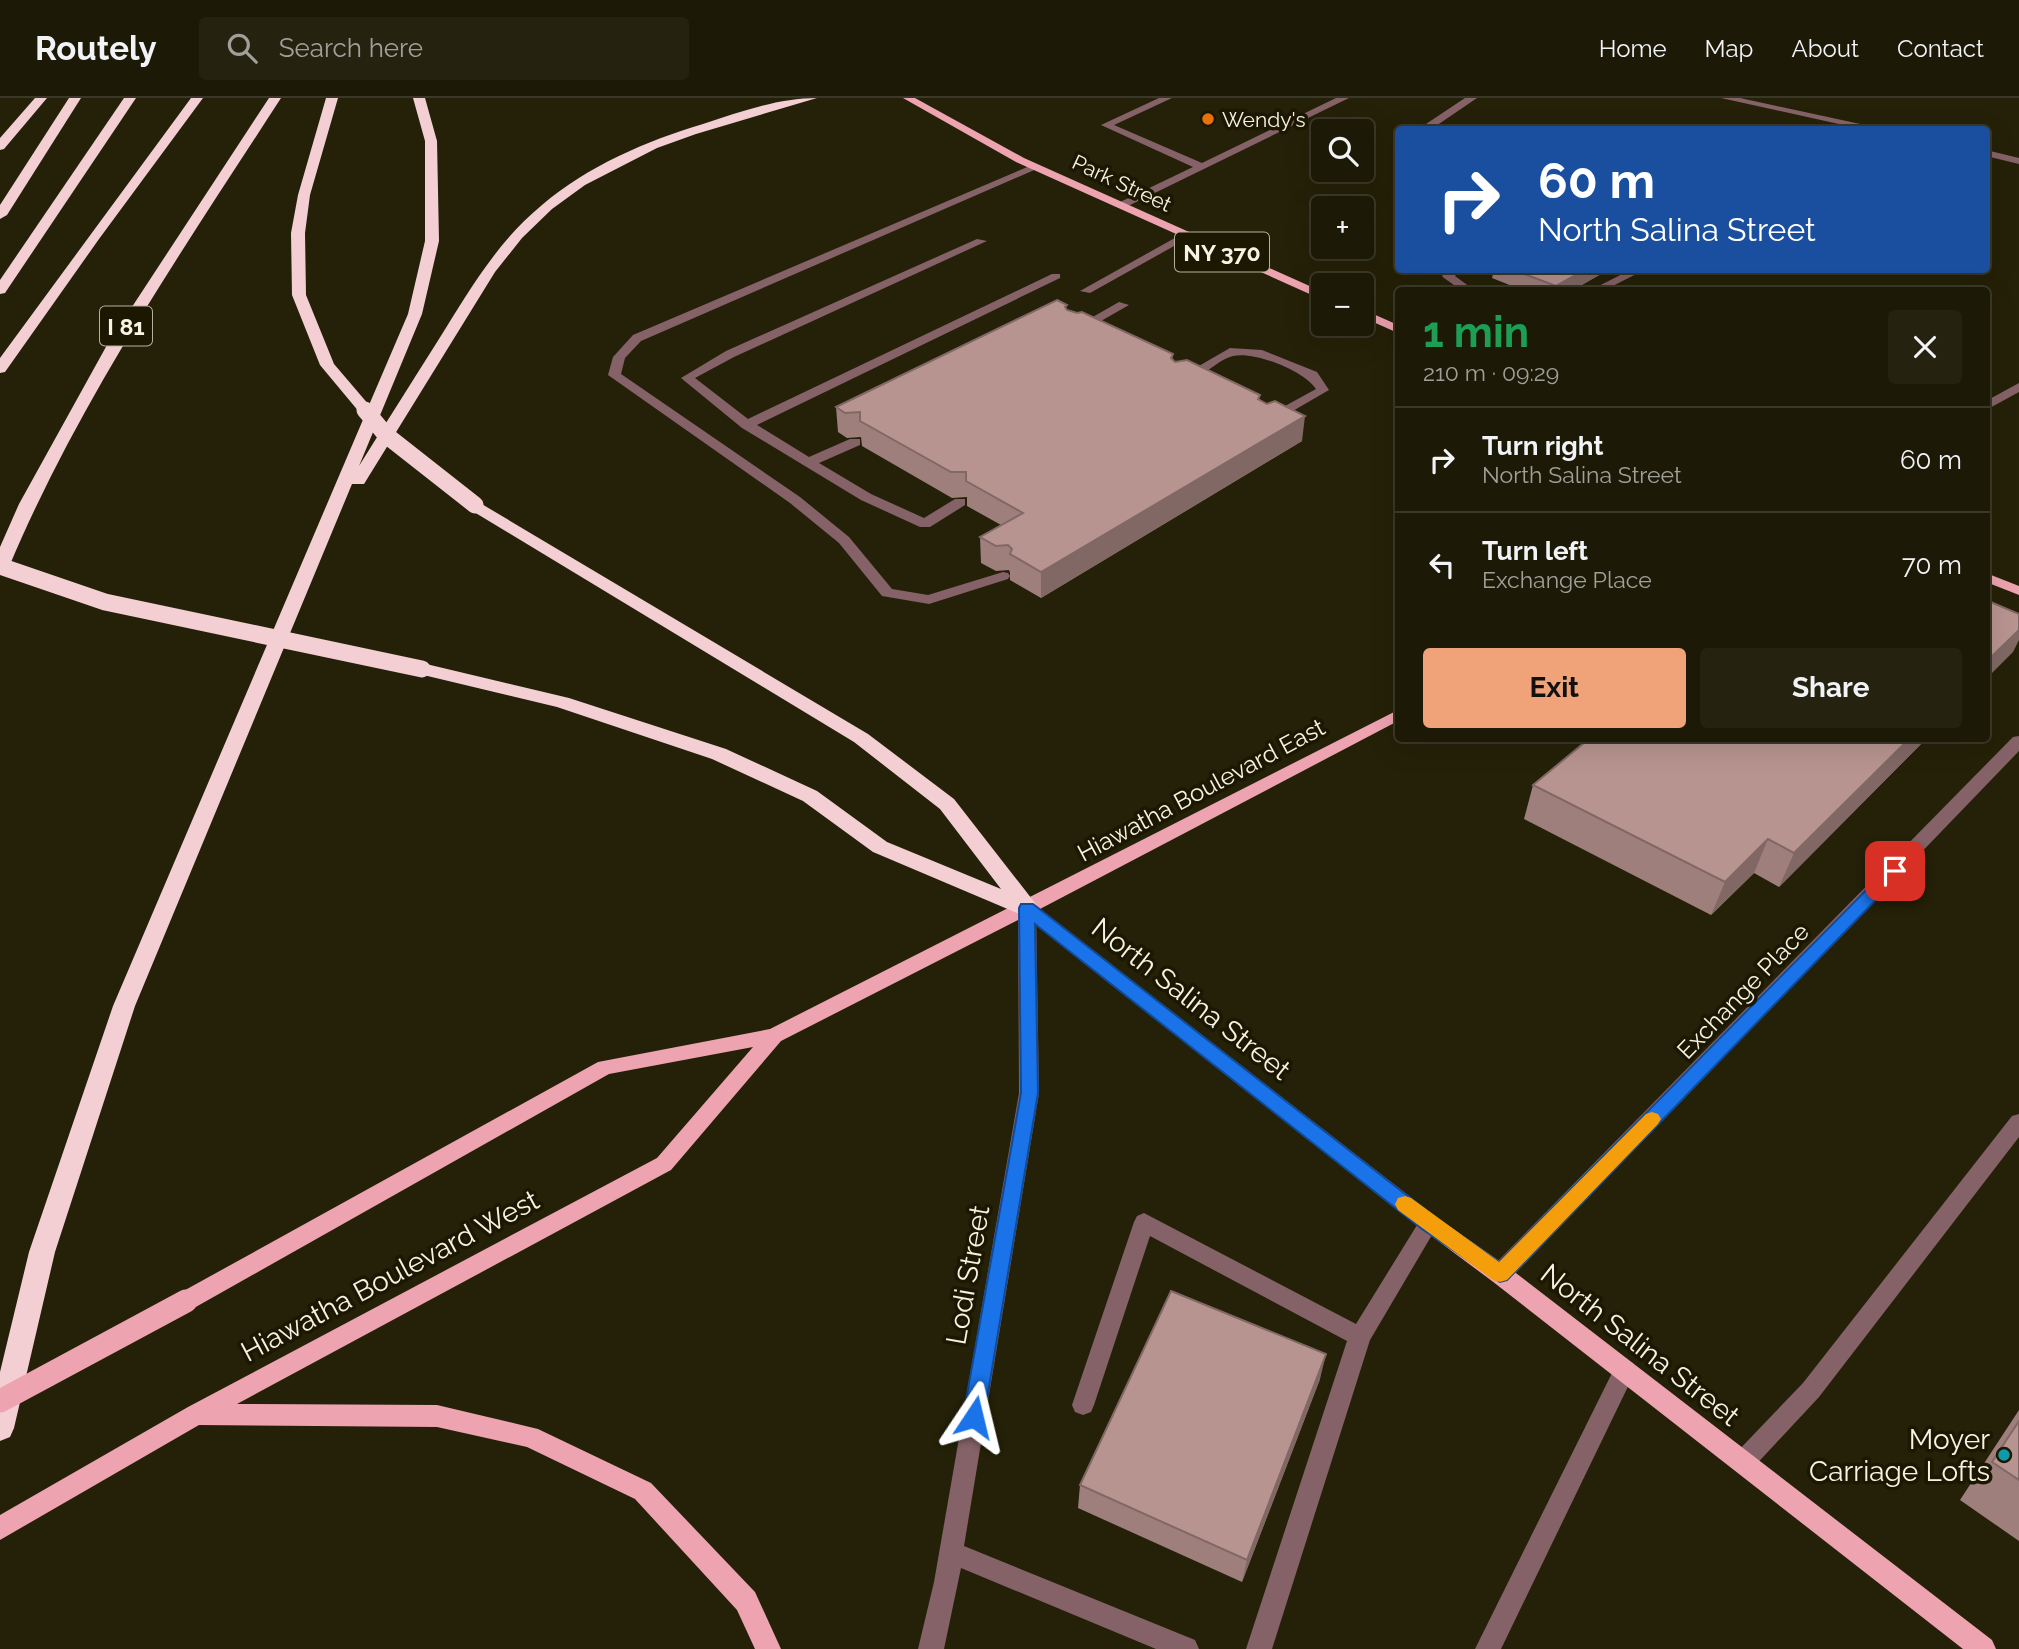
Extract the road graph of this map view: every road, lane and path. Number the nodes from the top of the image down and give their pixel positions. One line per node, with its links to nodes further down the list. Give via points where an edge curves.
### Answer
1 (41, 98): 16 (highway)
2 (75, 98): 22 (highway)
3 (130, 98): 30 (highway)
4 (197, 98): 37 (highway)
5 (275, 98): 47 (highway, I 81, via 114,345 27,504)
6 (332, 98): 53 (highway, bridge, via 304,195 299,295 327,365 386,435 475,505 861,738 947,804)
7 (419, 98): 46 (highway, via 431,141 432,241 415,314)
8 (811, 98): 46 (highway, via 677,136 622,159 553,202 517,235 482,281)
9 (908, 98): 19 (main road, Park Street / NY 370)
10 (1167, 98): 20 (street, via 1105,125)
11 (1344, 98): 20 (street)
12 (1472, 98): 14 (street)
13 (1726, 98): 15 (street)
14 (1428, 126)
15 (1863, 126)
16 (0, 146)
17 (1990, 154): 18 (street)
18 (2019, 161)
19 (1036, 167): 21 (main road, Park Street / NY 370); 48 (street, via 637,338 619,357 614,375 795,500 844,540 887,593 929,600)
20 (1202, 167): 21 (street)
21 (1122, 205): 23 (main road, Park Street / NY 370)
22 (0, 215)
23 (1186, 236): 31 (street); 32 (main road, Park Street / NY 370)
24 (981, 241): 42 (street, via 730,354 687,378)
25 (1451, 273): 28 (street, via 1448,276)
26 (1632, 273): 29 (street)
27 (1056, 276): 42 (street)
28 (1464, 287)
29 (1603, 287)
30 (0, 290)
31 (1086, 291)
32 (1311, 291)
33 (1123, 305): 36 (street)
34 (1374, 318): 35 (main road)
35 (1395, 328)
36 (1073, 332)
37 (0, 369)
38 (1177, 381): 41 (street, via 1230,352 1258,354 1313,375 1323,390)
39 (2019, 387): 40 (street)
40 (1990, 404)
41 (1265, 423)
42 (747, 425): 44 (street)
43 (855, 442): 44 (street)
44 (809, 462): 45 (street, via 866,497 925,524)
45 (960, 502)
46 (322, 539): 63 (highway, via 124,1006 42,1252)
47 (0, 566): 53 (highway, bridge, via 105,602 562,702 719,754 810,796 880,847)
48 (1003, 576)
49 (1990, 579): 50 (main road)
50 (2019, 591)
51 (1395, 717): 53 (main road, Hiawatha Boulevard East)
52 (2019, 741): 57 (street, Exchange Place)
53 (1027, 908): 54 (main road, Hiawatha Boulevard West); 56 (main road, North Salina Street); 66 (street, Lodi Street, via 1030,1093)
54 (774, 1036): 60 (main road, Hiawatha Boulevard West, bridge, via 605,1067); 62 (main road, Hiawatha Boulevard West, via 664,1164)
55 (2019, 1122): 64 (street, via 1811,1390)
56 (1429, 1223): 57 (main road, North Salina Street); 58 (street)
57 (1500, 1274): 59 (main road, North Salina Street)
58 (1360, 1336): 61 (street, via 1144,1222); 70 (street)
59 (1625, 1370): 64 (main road, North Salina Street); 71 (street)
60 (0, 1401)
61 (1083, 1405)
62 (196, 1414): 65 (main road, Hiawatha Boulevard West); 67 (main road, via 437,1416 530,1437 643,1491 746,1601)
63 (0, 1428)
64 (1743, 1462): 72 (main road, North Salina Street)
65 (0, 1528)
66 (951, 1552): 68 (street, Lodi Street); 69 (street)
67 (768, 1649)
68 (931, 1649)
69 (1186, 1649)
70 (1259, 1649)
71 (1488, 1649)
72 (1983, 1649)

